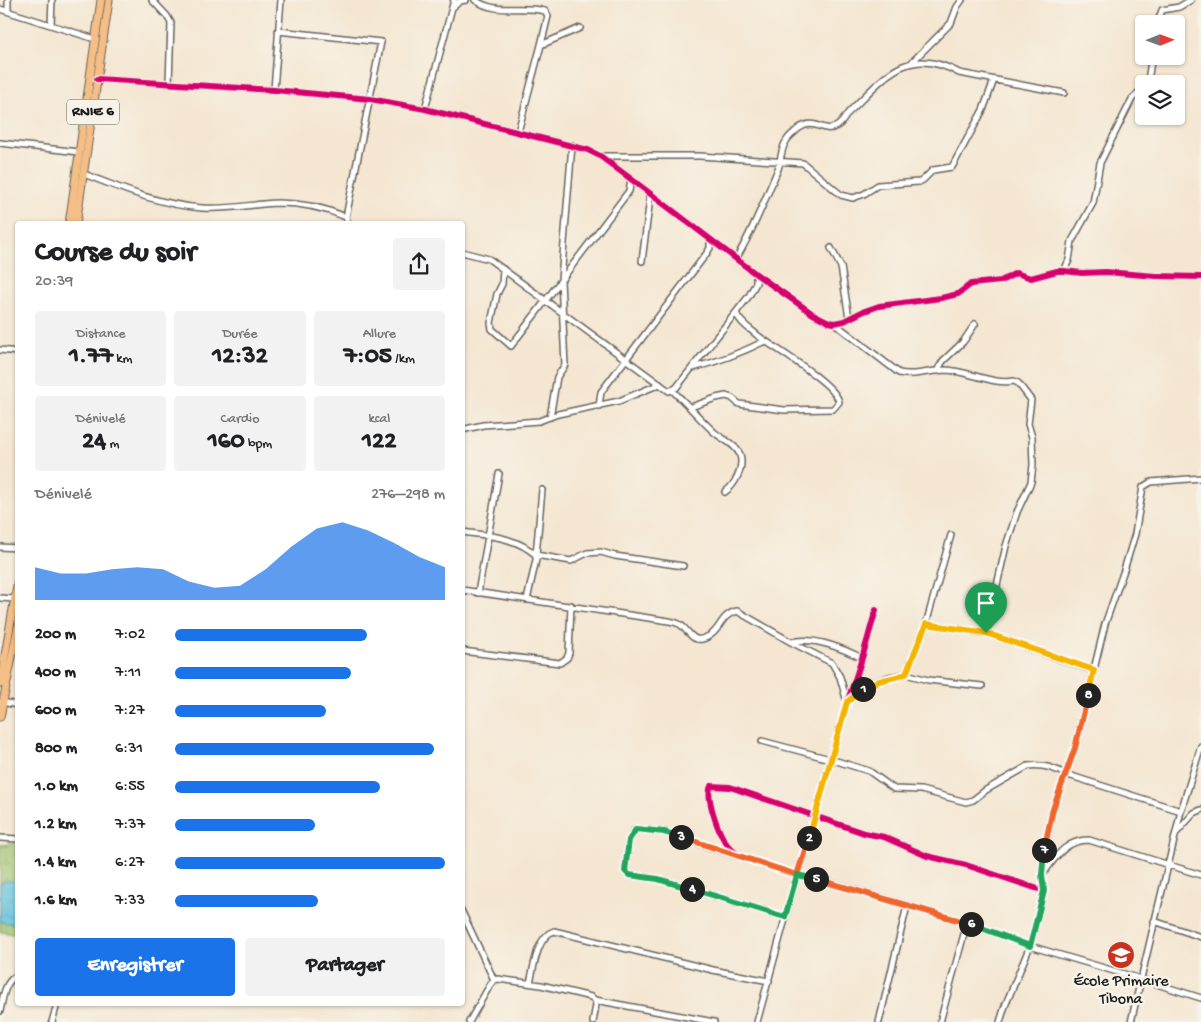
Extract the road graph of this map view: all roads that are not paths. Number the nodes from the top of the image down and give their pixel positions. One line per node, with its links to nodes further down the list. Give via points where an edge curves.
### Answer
1 (8, 0): 14 (street)
2 (52, 0): 16 (street)
3 (101, 0): 19 (main road, RNIE 6)
4 (109, 0): 22 (main road, RNIE 6)
5 (152, 0): 24 (street, via 170,23)
6 (281, 0): 18 (street)
7 (454, 0): 12 (street)
8 (466, 0): 12 (street)
9 (475, 0): 20 (street, via 499,8 545,11 548,16)
10 (962, 0): 21 (street, via 951,23)
11 (1191, 0): 15 (street, via 1162,10)
12 (453, 7): 29 (street)
13 (0, 9): 14 (street)
14 (8, 12): 16 (street)
15 (1160, 15)
16 (51, 25): 19 (street)
17 (580, 28): 20 (street)
18 (278, 31): 25 (street); 28 (street, via 381,42)
19 (95, 39): 33 (main road, RNIE 6)
20 (541, 45): 30 (street)
21 (910, 64): 23 (street, via 921,61 936,63); 35 (street, via 889,72 835,128 803,126 786,140)
22 (97, 79): 24 (street); 36 (main road, RNIE 6)
23 (994, 80): 26 (street); 35 (street, via 983,110 955,164 933,170 920,182 878,185 853,198 841,195 803,163)
24 (169, 83): 25 (street)
25 (274, 90): 28 (street)
26 (1064, 94)
27 (1135, 96): 49 (street, via 1100,163 1093,203 1072,241)
28 (370, 99): 29 (street); 39 (street)
29 (425, 108): 30 (street)
30 (518, 132): 32 (street)
31 (0, 143): 33 (street)
32 (572, 145): 34 (street); 52 (street)
33 (79, 152): 40 (main road, RNIE 6)
34 (600, 156): 35 (street, via 700,156); 37 (street)
35 (780, 162): 46 (street, via 757,220)
36 (84, 174): 39 (street, via 164,202 202,208 293,204 326,209); 41 (main road, RNIE 6)
37 (631, 179): 38 (street); 52 (street, via 629,191)
38 (649, 193): 43 (street); 47 (street)
39 (346, 217): 42 (street)
40 (69, 221)
41 (76, 221)
42 (347, 221)
43 (710, 239): 46 (street); 62 (street, via 707,253)
44 (831, 248): 56 (street, via 841,267)
45 (465, 253): 48 (street, via 482,256)
46 (736, 259): 50 (street)
47 (642, 261)
48 (503, 270): 53 (street); 53 (street, via 491,323 492,329 509,346 513,346)
49 (1064, 271): 51 (street); 56 (street, via 1031,278 1016,273 1001,281 971,284 958,294 879,306)
50 (756, 274): 55 (street, via 753,290); 57 (street, via 813,314)
51 (1201, 278)
52 (562, 280): 53 (street); 54 (street)
53 (546, 301): 54 (street)
54 (562, 313): 62 (street); 69 (street, via 564,365 557,377)
55 (736, 313): 59 (street, via 741,322); 63 (street)
56 (849, 318): 57 (street)
57 (834, 323): 64 (street, via 899,373)
58 (975, 324): 64 (street)
59 (765, 341): 63 (street); 68 (street, via 818,377 836,393 838,404 833,409 784,410 739,404 726,396)
60 (0, 350): 61 (street)
61 (15, 352)
62 (626, 359): 65 (street); 67 (street, via 601,392)
63 (693, 368): 66 (street)
64 (937, 371): 90 (street, via 964,373 1005,383 1014,381 1031,400 1028,424 1033,465 1031,482 1006,546)
65 (660, 384): 66 (street); 67 (street)
66 (673, 391): 68 (street)
67 (599, 406): 69 (street)
68 (691, 407): 74 (street, via 740,455 737,479)
69 (550, 417): 70 (street)
70 (465, 429)
71 (499, 474): 77 (street)
72 (1201, 478): 95 (street, via 1151,482 1144,487 1135,534)
73 (542, 490): 80 (street)
74 (725, 492)
75 (465, 532): 77 (street)
76 (951, 534): 89 (street)
77 (488, 536): 80 (street, via 505,538); 83 (street)
78 (0, 547): 79 (street)
79 (15, 548)
80 (536, 554): 81 (street, via 571,561 587,553 601,552); 86 (street)
81 (683, 566)
82 (465, 591): 83 (street)
83 (478, 593): 86 (street)
84 (0, 598): 85 (street)
85 (15, 599): 97 (main road)
86 (526, 600): 87 (street)
87 (571, 605): 91 (street, via 679,624 697,639 710,636 726,615 737,611); 92 (street, via 569,653 560,663)
88 (876, 610): 94 (street)
89 (926, 624): 90 (street); 96 (street)
90 (986, 633): 95 (street)
91 (791, 642): 94 (street, via 810,639); 100 (street, via 832,663)
92 (465, 651)
93 (15, 655): 99 (main road)
94 (862, 658): 100 (street)
95 (1094, 670): 108 (street)
96 (906, 674): 98 (street); 100 (street, via 872,683)
97 (0, 684)
98 (982, 686)
99 (2, 702): 101 (street); 102 (main road)
100 (847, 702): 105 (street)
101 (15, 704)
102 (0, 717)
103 (762, 741): 105 (street)
104 (1201, 746): 107 (street)
105 (830, 759): 108 (street, via 869,771 894,789 921,790 966,802 1028,766 1047,766); 111 (street)
106 (1201, 769): 107 (street)
107 (1194, 772): 109 (street)
108 (1066, 774): 109 (street); 118 (street, via 1053,809)
109 (1181, 810): 112 (street)
110 (1201, 810): 112 (street, via 1194,813)
111 (815, 815): 115 (street, via 730,786 711,786 708,795 724,841); 117 (street); 120 (street, via 884,837 927,856 966,865)
112 (1176, 834): 116 (street)
113 (0, 838): 114 (street)
114 (15, 839)
115 (742, 857): 117 (street); 122 (street, via 664,832 636,829 629,840 625,871 629,875 658,879)
116 (1169, 864): 118 (street, via 1080,840 1065,846); 119 (street); 124 (street)
117 (797, 875): 121 (street); 122 (street)
118 (1042, 875): 120 (street)
119 (1201, 875)
120 (1044, 891): 127 (street)
121 (907, 906): 125 (street); 142 (street)
122 (785, 917): 131 (street)
123 (465, 918): 130 (street)
124 (1154, 921): 126 (street); 129 (street)
125 (967, 923): 127 (street); 143 (street)
126 (1201, 937)
127 (1030, 946): 129 (street); 144 (street)
128 (15, 977): 136 (street, via 9,980)
129 (1141, 978): 133 (street); 145 (street)
130 (494, 980): 132 (street); 138 (street)
131 (769, 981): 132 (street, via 554,931 540,943); 141 (street)
132 (530, 983): 134 (street)
133 (1201, 998)
134 (595, 1000): 139 (street); 140 (street)
135 (56, 1006): 137 (street)
136 (0, 1011)
137 (52, 1022)
138 (469, 1022)
139 (593, 1022)
140 (714, 1022)
141 (757, 1022)
142 (879, 1022)
143 (940, 1022)
144 (1000, 1022)
145 (1131, 1022)

